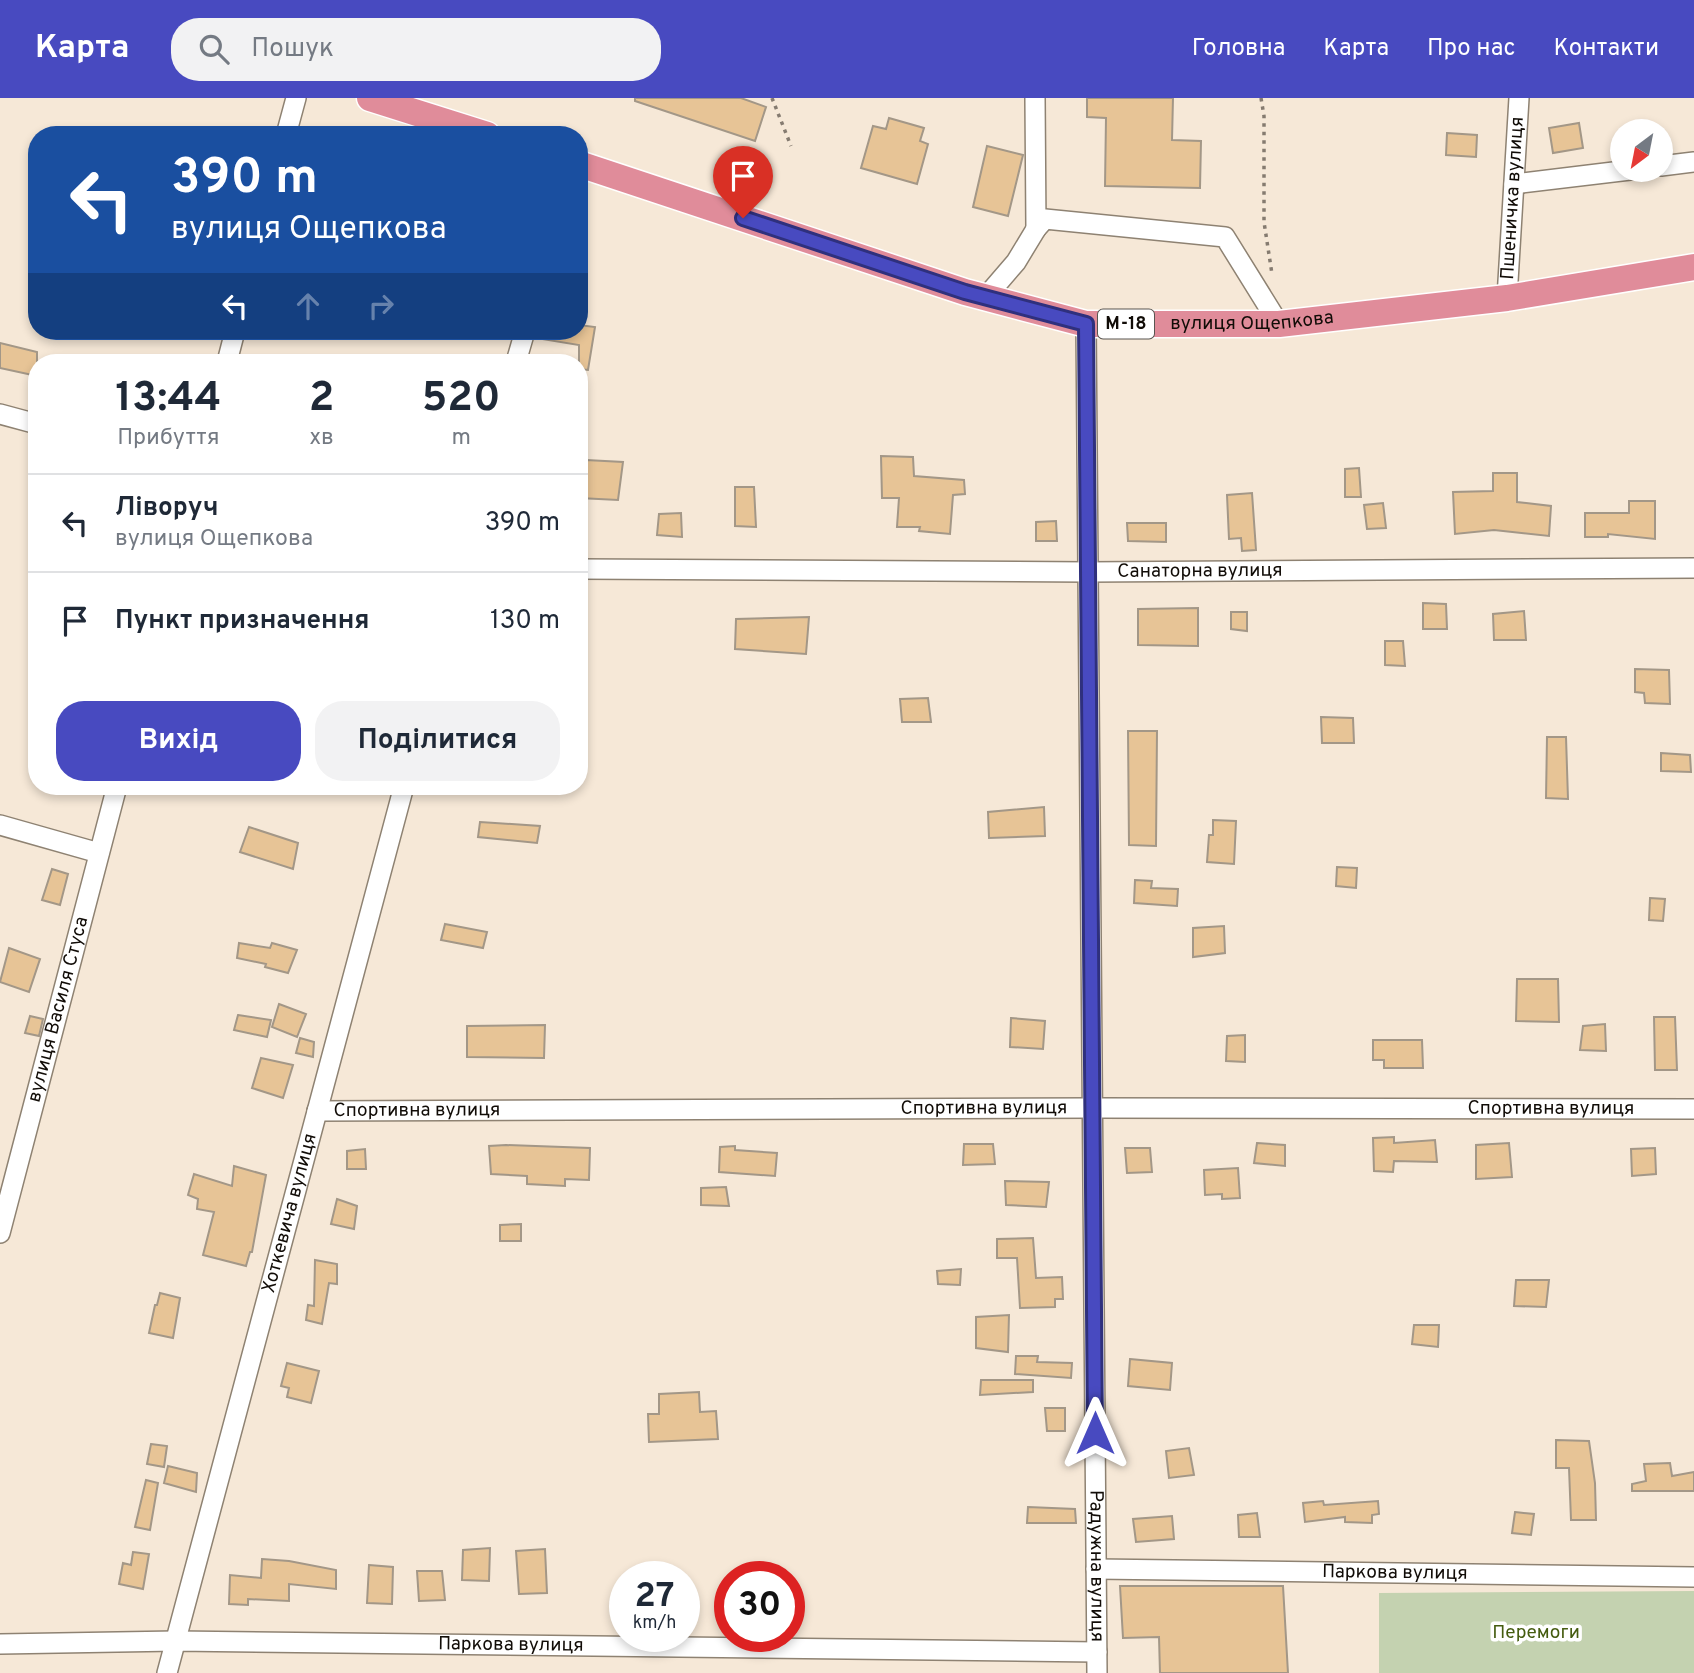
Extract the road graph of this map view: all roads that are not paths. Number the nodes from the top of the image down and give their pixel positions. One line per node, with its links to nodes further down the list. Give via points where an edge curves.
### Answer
1 (296, 98): 5 (street)
2 (370, 98): 6 (highway)
3 (1035, 98): 12 (street)
4 (1519, 98): 11 (street, Пшеничка вулиця)
5 (288, 126)
6 (459, 126)
7 (1694, 162): 8 (street)
8 (1673, 165)
9 (588, 167): 14 (highway, вулиця Ощепкова / М-18)
10 (1610, 172): 11 (street)
11 (1514, 184): 15 (street, Пшеничка вулиця)
12 (1036, 229): 14 (street, via 1016,262); 17 (street, via 1045,219 1225,237)
13 (1694, 267): 15 (highway, вулиця Ощепкова / М-18)
14 (985, 298): 16 (highway, вулиця Ощепкова / М-18)
15 (1507, 298): 17 (highway, вулиця Ощепкова / М-18)
16 (1086, 324): 17 (highway, вулиця Ощепкова / М-18); 22 (street, Радужна вулиця)
17 (1279, 324)
18 (0, 414): 19 (street)
19 (28, 422)
20 (1694, 568): 22 (street, Санаторна вулиця)
21 (588, 569): 22 (street, Санаторна вулиця)
22 (1088, 572): 27 (street, Радужна вулиця)
23 (115, 795): 26 (street, вулиця Василя Стуса)
24 (402, 795): 29 (street, Хоткевича вулиця)
25 (0, 825): 26 (street)
26 (99, 852): 30 (street, вулиця Василя Стуса)
27 (1092, 1108): 28 (street, Спортивна вулиця); 29 (street, Спортивна вулиця); 31 (street, Радужна вулиця)
28 (1694, 1109)
29 (317, 1111): 33 (street, Хоткевича вулиця)
30 (0, 1233)
31 (1096, 1569): 32 (street, Паркова вулиця); 35 (street, Радужна вулиця)
32 (1694, 1577)
33 (176, 1641): 34 (street, Паркова вулиця); 35 (street, Паркова вулиця); 36 (street, Хоткевича вулиця)
34 (0, 1644)
35 (1097, 1652): 37 (street, Радужна вулиця)
36 (167, 1673)
37 (1097, 1673)

